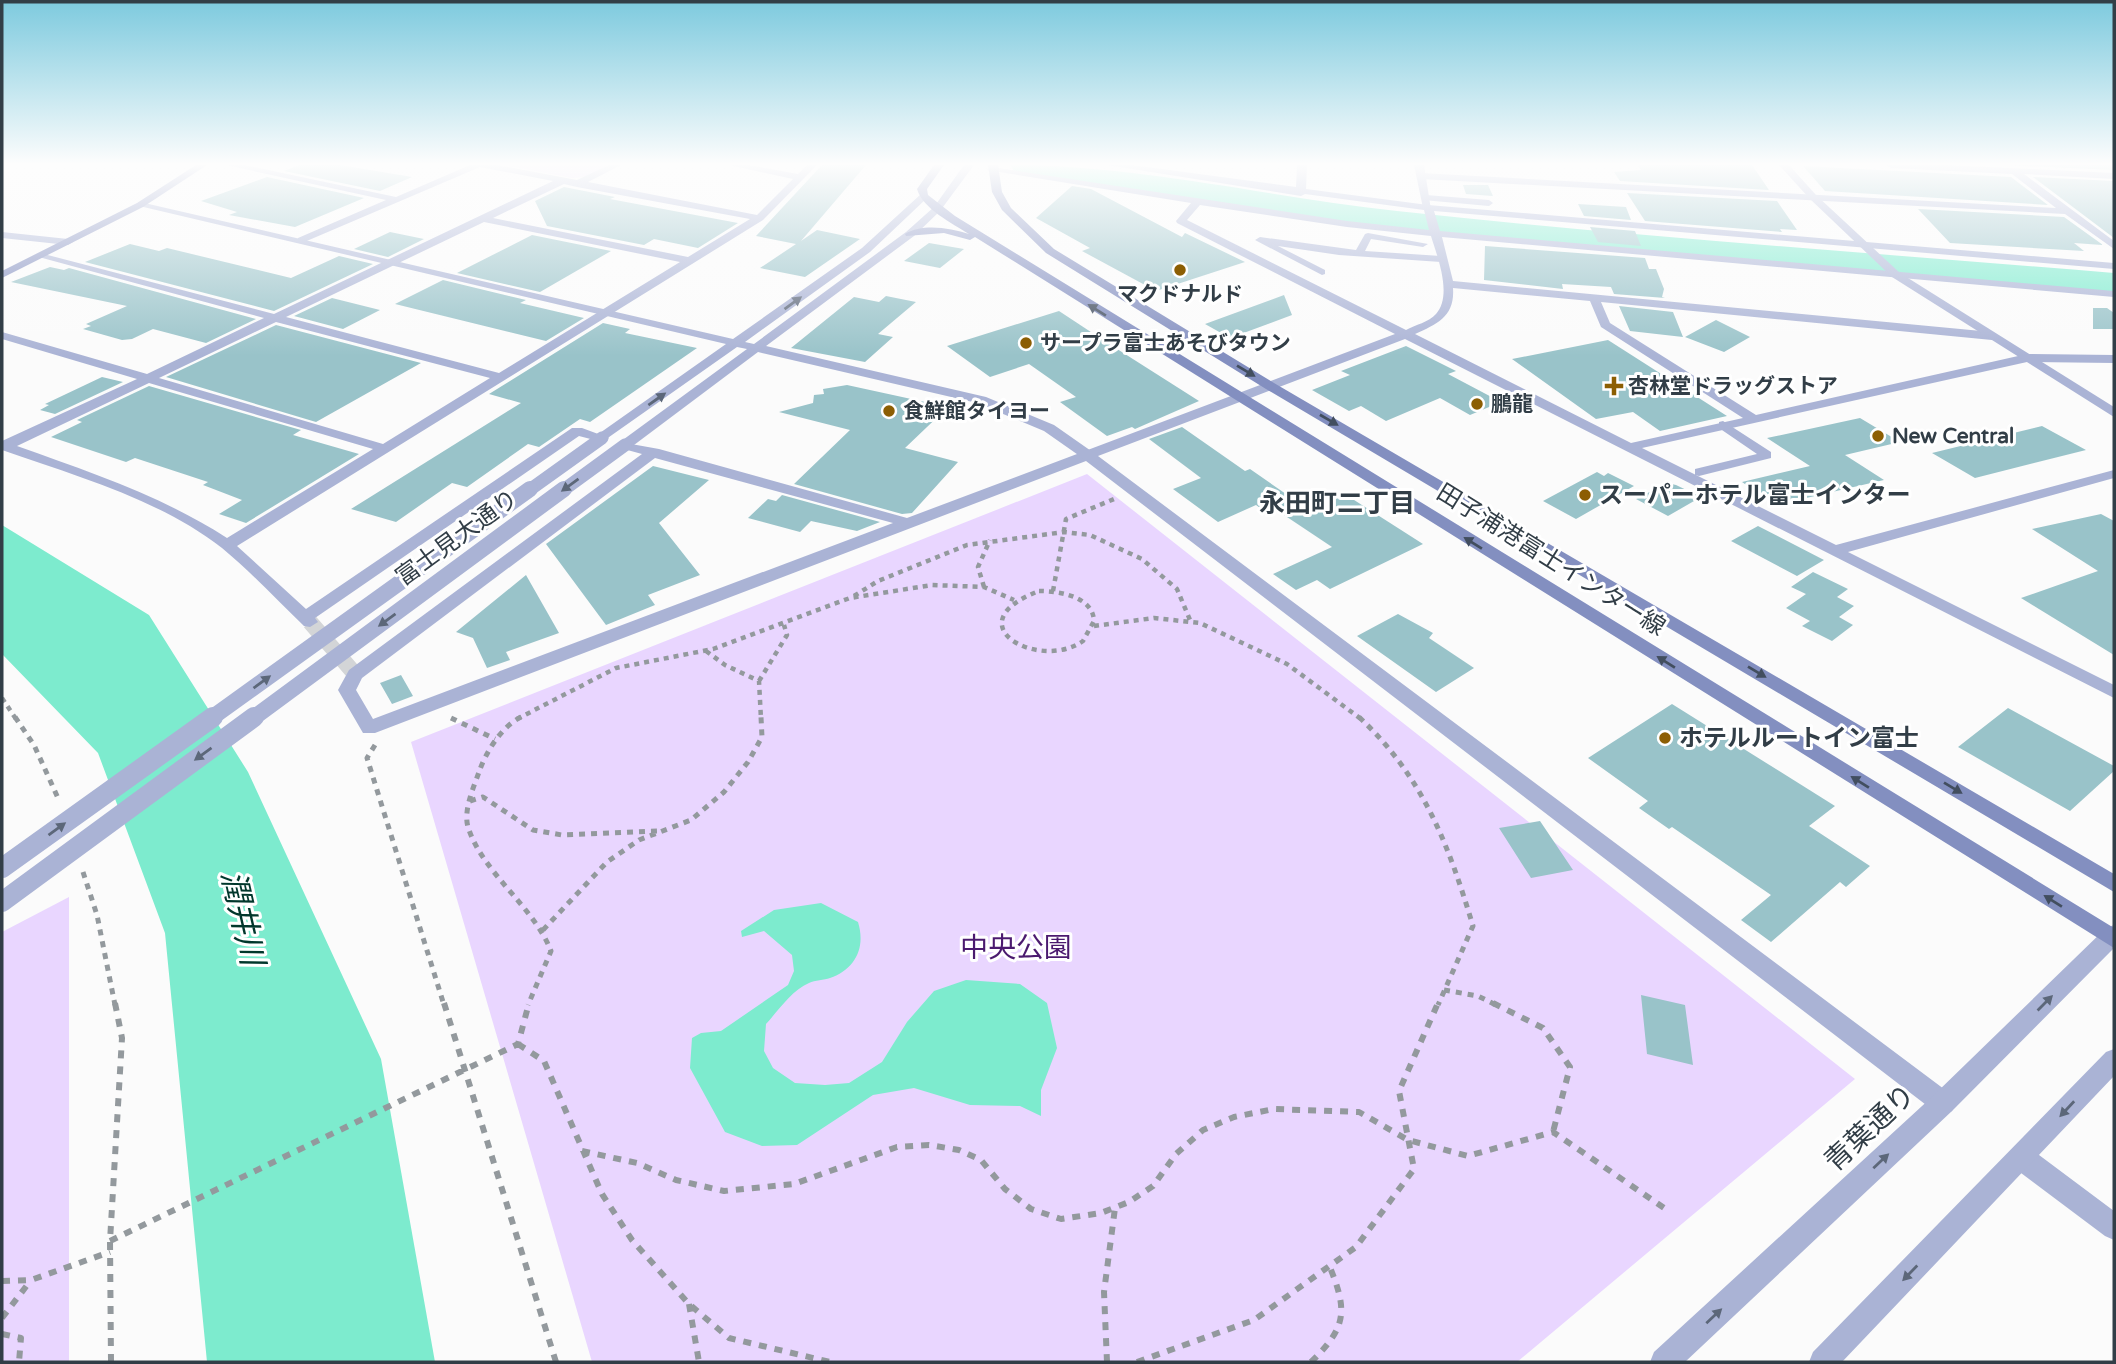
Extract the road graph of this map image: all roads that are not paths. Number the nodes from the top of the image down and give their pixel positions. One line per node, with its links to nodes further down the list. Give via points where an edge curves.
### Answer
1 (94, 229): 21 (main road)
2 (249, 229): 20 (street)
3 (329, 229): 20 (street)
4 (463, 229): 32 (street)
5 (532, 229): 30 (street)
6 (742, 229): 30 (street)
7 (889, 229): 45 (street, 富士見大通り, one-way to 7)
8 (916, 229): 18 (street, 富士見大通り)
9 (967, 229): 25 (main road, 田子浦港富士インター線)
10 (1027, 229): 51 (main road, 田子浦港富士インター線, one-way to 51, via 1050,251)
11 (1196, 229): 42 (street)
12 (1400, 229): 17 (street)
13 (1432, 229): 17 (street)
14 (1677, 229): 24 (street)
15 (1846, 229): 24 (street)
16 (2090, 229): 23 (street)
17 (1433, 233): 29 (street); 35 (street)
18 (910, 234): 25 (main road, via 957,231); 46 (street, 富士見大通り)
19 (2, 235): 21 (street)
20 (302, 240): 32 (street)
21 (68, 242): 28 (main road)
22 (1423, 244): 27 (lane, via 1368,236)
23 (2114, 246)
24 (1866, 248): 33 (street); 35 (street)
25 (1002, 251): 52 (main road, 田子浦港富士インター線, one-way to 25)
26 (1339, 252): 27 (lane); 31 (lane); 34 (lane, via 1260,240)
27 (1360, 252): 29 (lane)
28 (40, 256): 36 (main road); 41 (street)
29 (1441, 259): 37 (street)
30 (691, 261): 40 (street)
31 (1352, 261)
32 (390, 262): 40 (street); 41 (street)
33 (2114, 266)
34 (1322, 272)
35 (1893, 272): 38 (street); 44 (street)
36 (2, 275)
37 (1449, 284): 39 (street); 42 (street, via 1449,303 1439,317)
38 (2114, 294)
39 (1595, 300): 44 (street); 54 (street, via 1605,325)
40 (608, 312): 45 (street); 49 (street)
41 (272, 317): 49 (street); 50 (street)
42 (1406, 334): 51 (street); 59 (street)
43 (2, 335): 50 (street)
44 (1992, 336): 47 (street)
45 (738, 342): 46 (street); 56 (street, 富士見大通り, one-way to 45)
46 (756, 346): 57 (street, 富士見大通り); 62 (street, via 981,400 1049,428)
47 (2027, 358): 48 (street); 53 (street); 54 (street)
48 (2114, 359)
49 (500, 377): 60 (street)
50 (145, 378): 58 (street); 60 (street)
51 (1270, 386): 52 (street); 70 (main road, 田子浦港富士インター線, one-way to 70)
52 (1239, 398): 62 (street); 72 (main road, 田子浦港富士インター線, one-way to 52)
53 (2114, 413)
54 (1752, 418): 55 (street)
55 (1723, 425): 59 (street); 63 (lane, via 1767,455)
56 (602, 438): 66 (street, via 577,431 307,620); 69 (street, 富士見大通り, one-way to 56, bridge)
57 (625, 445): 61 (street); 71 (street, 富士見大通り, one-way to 71, bridge)
58 (4, 446): 66 (street, via 122,488 187,519)
59 (1630, 447): 67 (street)
60 (383, 448): 66 (street)
61 (653, 452): 65 (street); 65 (street, via 355,674 347,690 369,728)
62 (1089, 456): 65 (street); 74 (street)
63 (1699, 472)
64 (2114, 474): 67 (street)
65 (909, 523)
66 (227, 545)
67 (1833, 551): 68 (street)
68 (2114, 692)
69 (2, 868)
70 (2114, 884)
71 (2, 902)
72 (2113, 937): 74 (street, 青葉通り, one-way to 72)
73 (2114, 1060): 75 (street, one-way to 75)
74 (1943, 1103): 77 (street, 青葉通り, one-way to 74)
75 (2022, 1158): 76 (street); 78 (street, one-way to 78)
76 (2114, 1227)
77 (1664, 1362)
78 (1823, 1362)

